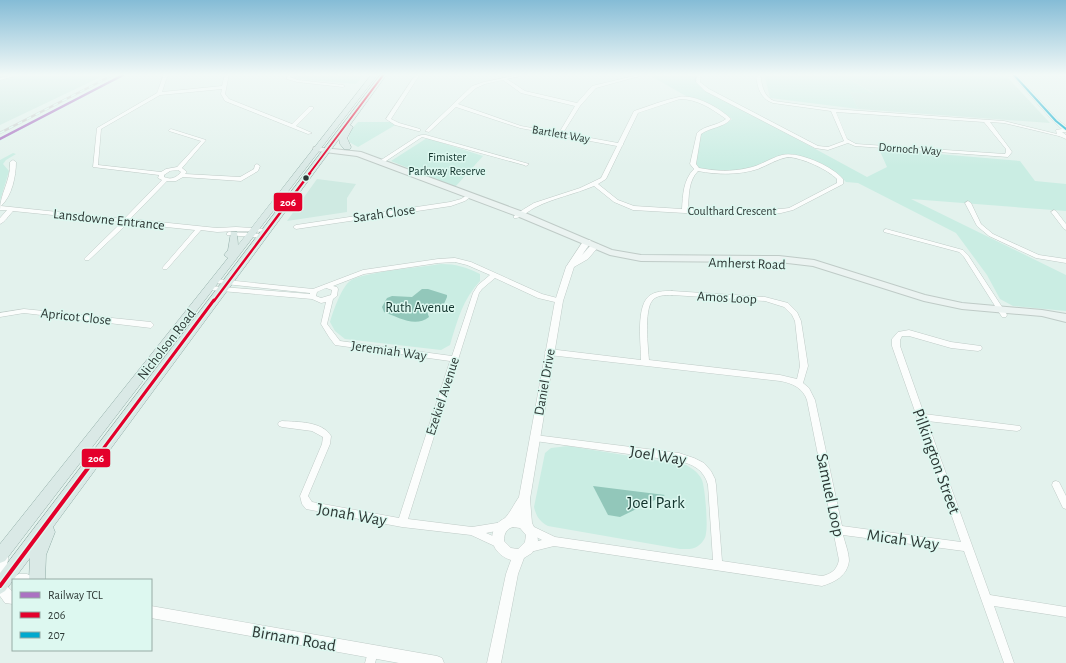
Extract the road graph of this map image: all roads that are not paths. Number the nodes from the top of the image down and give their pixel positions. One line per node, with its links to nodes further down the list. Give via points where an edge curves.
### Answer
1 (140, 105): 37 (street, via 99,128 95,166)
2 (240, 105): 18 (street)
3 (353, 105): 28 (main road, Nicholson Road)
4 (361, 105): 14 (main road, Nicholson Road)
5 (397, 105): 23 (street, via 388,119)
6 (455, 105): 23 (street); 25 (street, Bartlett Way, via 520,127)
7 (578, 105): 25 (street)
8 (658, 105): 27 (street, via 636,112)
9 (709, 105): 36 (street, via 729,119 699,133 693,164)
10 (736, 105): 26 (street, via 817,147 828,149)
11 (800, 105): 15 (street)
12 (1042, 105): 17 (street)
13 (311, 108): 18 (street)
14 (358, 109): 28 (main road, Nicholson Road); 29 (main road, via 343,138)
15 (833, 110): 16 (street); 26 (street)
16 (986, 121): 20 (street, via 1004,122); 26 (street, Dornoch Way, via 1008,149 1008,154 1001,156 863,146)
17 (1056, 121): 21 (street); 24 (street)
18 (293, 126): 22 (street)
19 (170, 130): 35 (street, via 204,140)
20 (1042, 131): 21 (street); 24 (street)
21 (1058, 131): 24 (street)
22 (310, 133)
23 (421, 133): 31 (street); 33 (street, via 462,148)
24 (1065, 133)
25 (560, 135): 27 (street, Bartlett Way)
26 (847, 142)
27 (621, 145): 40 (street, via 603,179)
28 (324, 147): 29 (main road, Amherst Road); 30 (main road, Amherst Road); 56 (main road, Nicholson Road)
29 (347, 147): 30 (main road, Amherst Road)
30 (358, 154): 31 (main road, Amherst Road)
31 (379, 161): 41 (main road, Amherst Road)
32 (13, 162): 43 (street, via 10,183)
33 (526, 164)
34 (257, 166): 38 (street, via 256,170 241,179)
35 (179, 168): 37 (street); 38 (street, via 184,170)
36 (697, 169): 46 (street, via 691,174 687,185); 46 (street, Coulthard Crescent, via 737,173 781,157 793,156 836,175 840,179 840,184 787,210)
37 (162, 174): 39 (street, via 161,178)
38 (183, 175): 39 (street)
39 (166, 180): 49 (street)
40 (595, 184): 46 (street, Coulthard Crescent, via 616,201 633,208); 48 (street, via 539,204)
41 (468, 197): 48 (main road, Amherst Road); 51 (street, Sarah Close, via 451,204)
42 (968, 203): 60 (street, via 979,225 991,235 1038,257)
43 (0, 205)
44 (0, 208): 45 (street, Lansdowne Entrance)
45 (11, 210): 49 (street, Lansdowne Entrance); 50 (street)
46 (685, 211)
47 (1054, 212): 53 (street)
48 (521, 217): 58 (main road, Amherst Road)
49 (126, 221): 52 (street, Lansdowne Entrance); 59 (street)
50 (0, 222)
51 (296, 227)
52 (200, 228): 54 (street, Lansdowne Entrance); 61 (street)
53 (1066, 228)
54 (217, 230): 56 (street, Lansdowne Entrance); 57 (street, Lansdowne Entrance)
55 (886, 231): 72 (street, via 961,251)
56 (259, 233): 57 (street, Lansdowne Entrance); 64 (main road, Nicholson Road)
57 (234, 234): 64 (main road, via 233,250 215,272)
58 (589, 246): 70 (street, Daniel Drive, via 570,267); 72 (main road, Amherst Road, via 641,258 779,259 814,263 924,298)
59 (87, 259)
60 (1066, 261)
61 (165, 268)
62 (494, 275): 63 (street, via 456,260 363,272); 70 (street, via 540,296); 78 (street, Ezekiel Avenue, via 476,293)
63 (346, 278): 65 (street); 66 (street)
64 (220, 285): 67 (street); 81 (main road, Nicholson Road); 99 (main road, Nicholson Road)
65 (326, 286): 66 (street); 67 (street)
66 (335, 289): 68 (street, via 336,294)
67 (314, 294): 69 (street)
68 (330, 299): 69 (street); 71 (street, Jeremiah Way)
69 (321, 301): 71 (street, Jeremiah Way)
70 (559, 301): 77 (street, Daniel Drive)
71 (326, 310): 78 (street, Jeremiah Way, via 324,324 338,343)
72 (1002, 312): 74 (main road, Amherst Road)
73 (0, 315): 75 (street, Apricot Close, via 24,311)
74 (1066, 318)
75 (151, 325)
76 (978, 348): 82 (street, Pilkington Street, via 950,345 909,333 900,334 896,346)
77 (549, 352): 79 (street); 85 (street, Daniel Drive)
78 (454, 359): 89 (street, Ezekiel Avenue)
79 (645, 363): 80 (street, via 780,378); 80 (street, Amos Loop, via 645,309 648,300 653,297 672,293 772,300 791,309 798,321 804,366)
80 (799, 384): 92 (street, Samuel Loop, via 807,390 811,400)
81 (144, 397): 104 (main road, via 141,408 42,541 36,566); 106 (main road, Nicholson Road)
82 (921, 417): 84 (street); 97 (street, Pilkington Street)
83 (282, 424): 89 (street, Jonah Way, via 317,429 327,436 304,496 309,506)
84 (1017, 428)
85 (535, 438): 87 (street, Daniel Drive); 101 (street, Joel Way, via 679,457 701,465 712,485)
86 (1056, 485): 88 (street)
87 (524, 499): 90 (street, Daniel Drive); 91 (street, Daniel Drive)
88 (1066, 505)
89 (402, 523): 93 (street, Jonah Way)
90 (506, 525): 91 (street, via 520,522); 93 (street, Jonah Way); 95 (street, Daniel Drive, via 498,537)
91 (528, 527): 94 (street, Samuel Loop); 96 (street, Daniel Drive, via 533,535)
92 (838, 530): 97 (street, Micah Way); 101 (street, Samuel Loop, via 844,560 842,568 833,578 822,581)
93 (471, 531): 95 (street, Jonah Way)
94 (554, 541): 96 (street, Samuel Loop); 101 (street, Samuel Loop)
95 (499, 543): 98 (street)
96 (530, 547): 100 (street)
97 (968, 547): 108 (street, Pilkington Street)
98 (507, 553): 100 (street); 103 (street)
99 (1, 554): 102 (street)
100 (520, 554): 103 (street)
101 (718, 566)
102 (0, 570)
103 (512, 574): 113 (street)
104 (37, 579)
105 (12, 582): 106 (street)
106 (0, 587): 107 (street)
107 (12, 598)
108 (987, 600): 110 (street); 114 (street, Pilkington Street)
109 (152, 612): 111 (street, Birnam Road)
110 (1066, 612)
111 (372, 658): 112 (street, Birnam Road)
112 (437, 663)
113 (494, 663)
114 (1009, 663)

